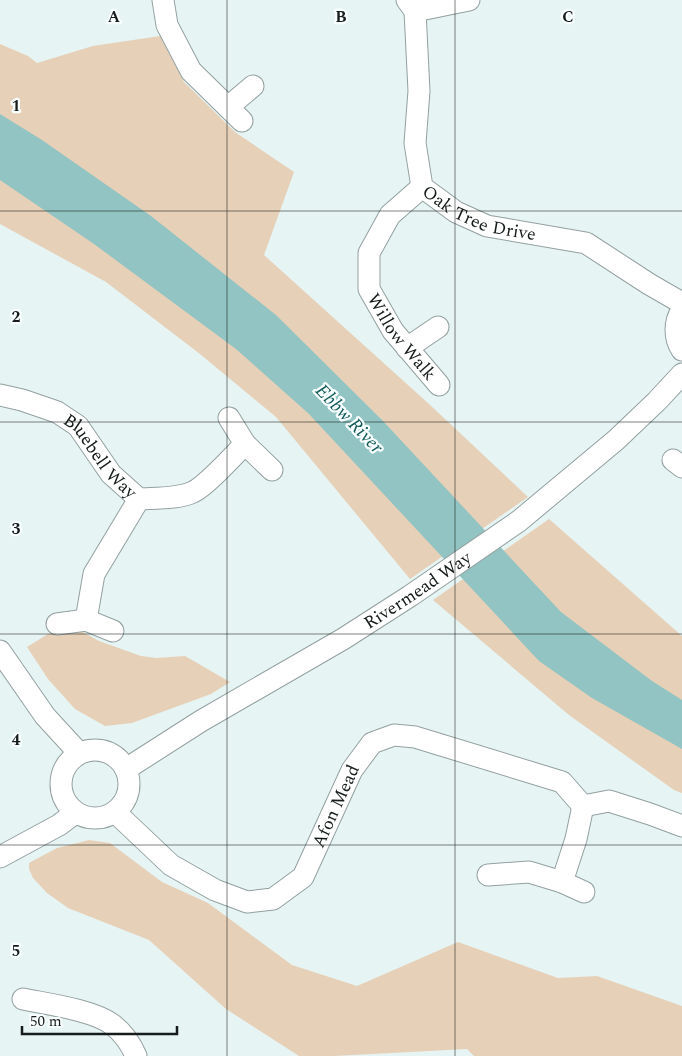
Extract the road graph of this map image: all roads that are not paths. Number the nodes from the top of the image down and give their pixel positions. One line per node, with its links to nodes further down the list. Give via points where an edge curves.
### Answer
1 (163, 0): 4 (street, via 167,25 191,71 235,114)
2 (469, 0): 3 (street)
3 (411, 5): 5 (street, Oak Tree Drive, via 418,91 415,143)
4 (253, 86)
5 (422, 187): 6 (street, Oak Tree Drive, via 456,212 487,226 586,243); 9 (street, Willow Walk, via 390,214 369,253 369,289 393,331)
6 (682, 303)
7 (682, 310): 10 (street, via 676,336)
8 (438, 327): 9 (street)
9 (407, 348): 12 (street, Willow Walk)
10 (682, 350)
11 (682, 374): 23 (street, Rivermead Way, via 616,440 519,521 343,639 201,721)
12 (439, 385)
13 (0, 395): 17 (street, Bluebell Way, via 57,412 78,426 111,474)
14 (230, 418): 15 (street)
15 (245, 444): 16 (street); 17 (street, Bluebell Way, via 194,492)
16 (272, 470)
17 (139, 498): 18 (street, via 94,574)
18 (86, 620): 19 (street); 20 (street)
19 (57, 624)
20 (112, 631)
21 (0, 652): 22 (street, via 45,716)
22 (79, 754): 23 (street, via 104,750 119,759); 25 (street, via 69,761 60,785 63,797)
23 (126, 769): 26 (street, via 129,793)
24 (584, 806): 26 (street, Afon Mead, via 562,782 415,736 394,735 372,743 352,770 303,877 273,899 247,902 215,890 171,865); 27 (street, via 609,801); 30 (street)
25 (75, 813): 26 (street, via 94,819); 28 (street)
26 (116, 813)
27 (682, 826)
28 (0, 857)
29 (488, 875): 30 (street, via 529,872)
30 (562, 882): 31 (street)
31 (584, 892)
32 (23, 999): 33 (street, via 95,1016 112,1024 126,1038)
33 (136, 1056)

